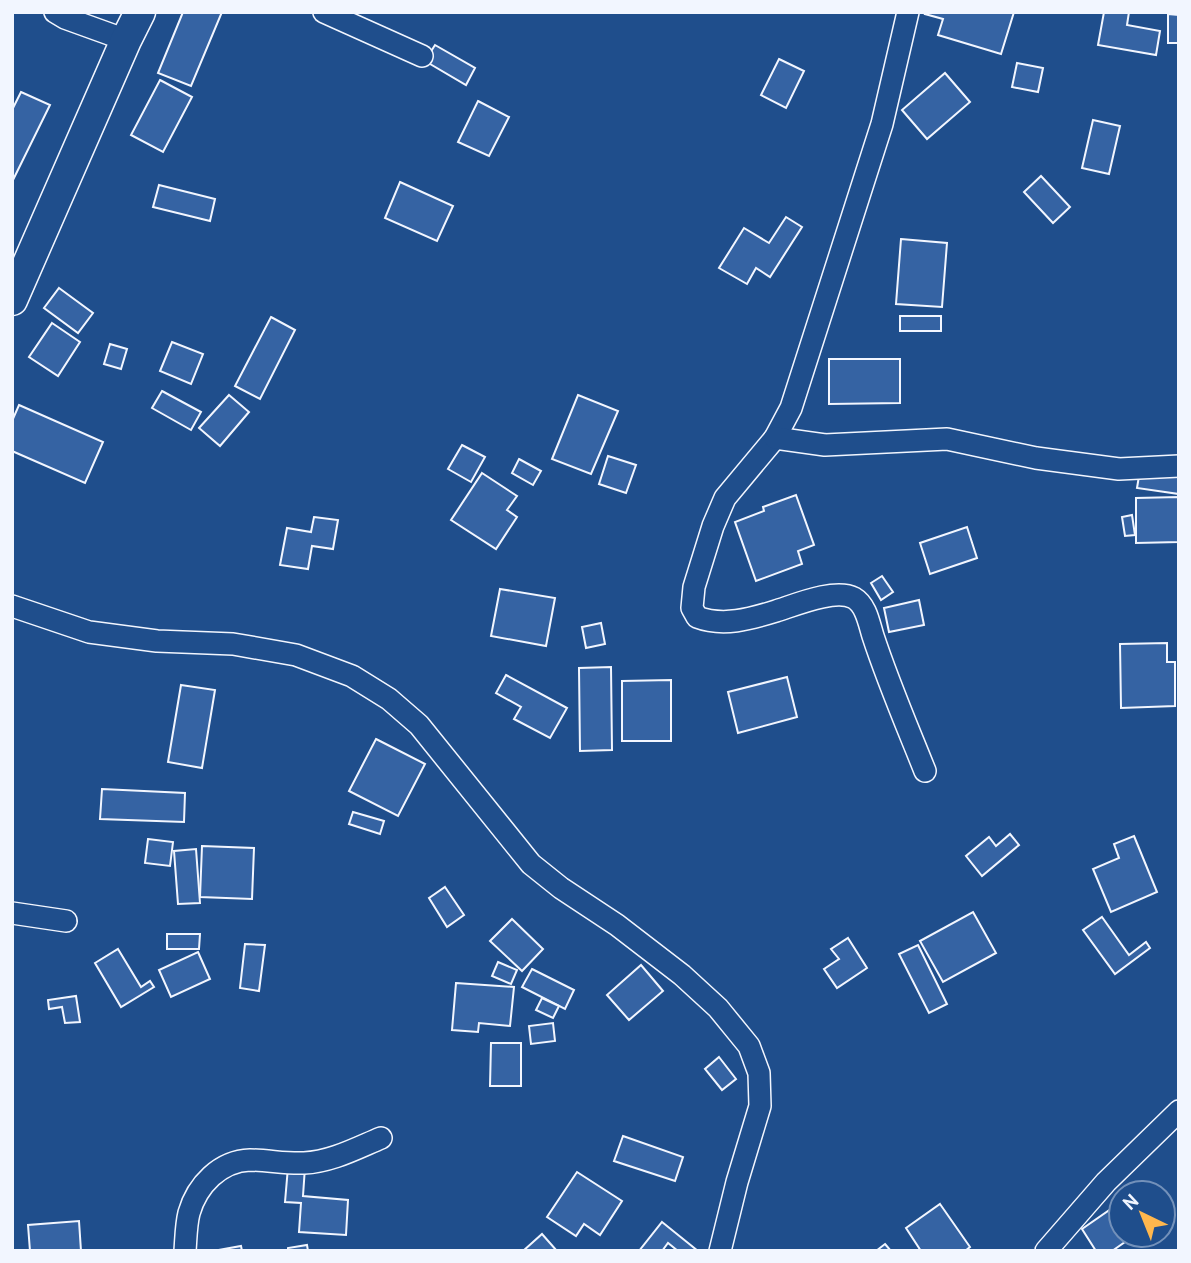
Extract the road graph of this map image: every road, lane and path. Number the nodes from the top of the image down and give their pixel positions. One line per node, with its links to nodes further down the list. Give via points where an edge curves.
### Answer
1 (55, 12): 5 (street)
2 (141, 12): 5 (main road)
3 (324, 12): 6 (street)
4 (908, 12): 8 (street, via 882,124 803,375)
5 (126, 40): 7 (main road)
6 (422, 56)
7 (12, 300)
8 (775, 438): 9 (street, via 825,445 947,439 1119,469); 11 (street, via 725,498 694,587 692,608 697,617 724,623 827,596 855,598 863,608)
9 (1179, 466)
10 (12, 606): 17 (street, via 89,632 233,644 296,655 352,676 419,725 531,864 682,975 718,1008 749,1046 759,1073 760,1106)
11 (925, 771)
12 (12, 913): 13 (street)
13 (66, 921)
14 (1179, 1111): 18 (street, via 1106,1182)
15 (381, 1138): 16 (street, via 306,1163 248,1160 224,1167 206,1181 193,1200)
16 (185, 1251)
17 (720, 1251)
18 (1046, 1251)

